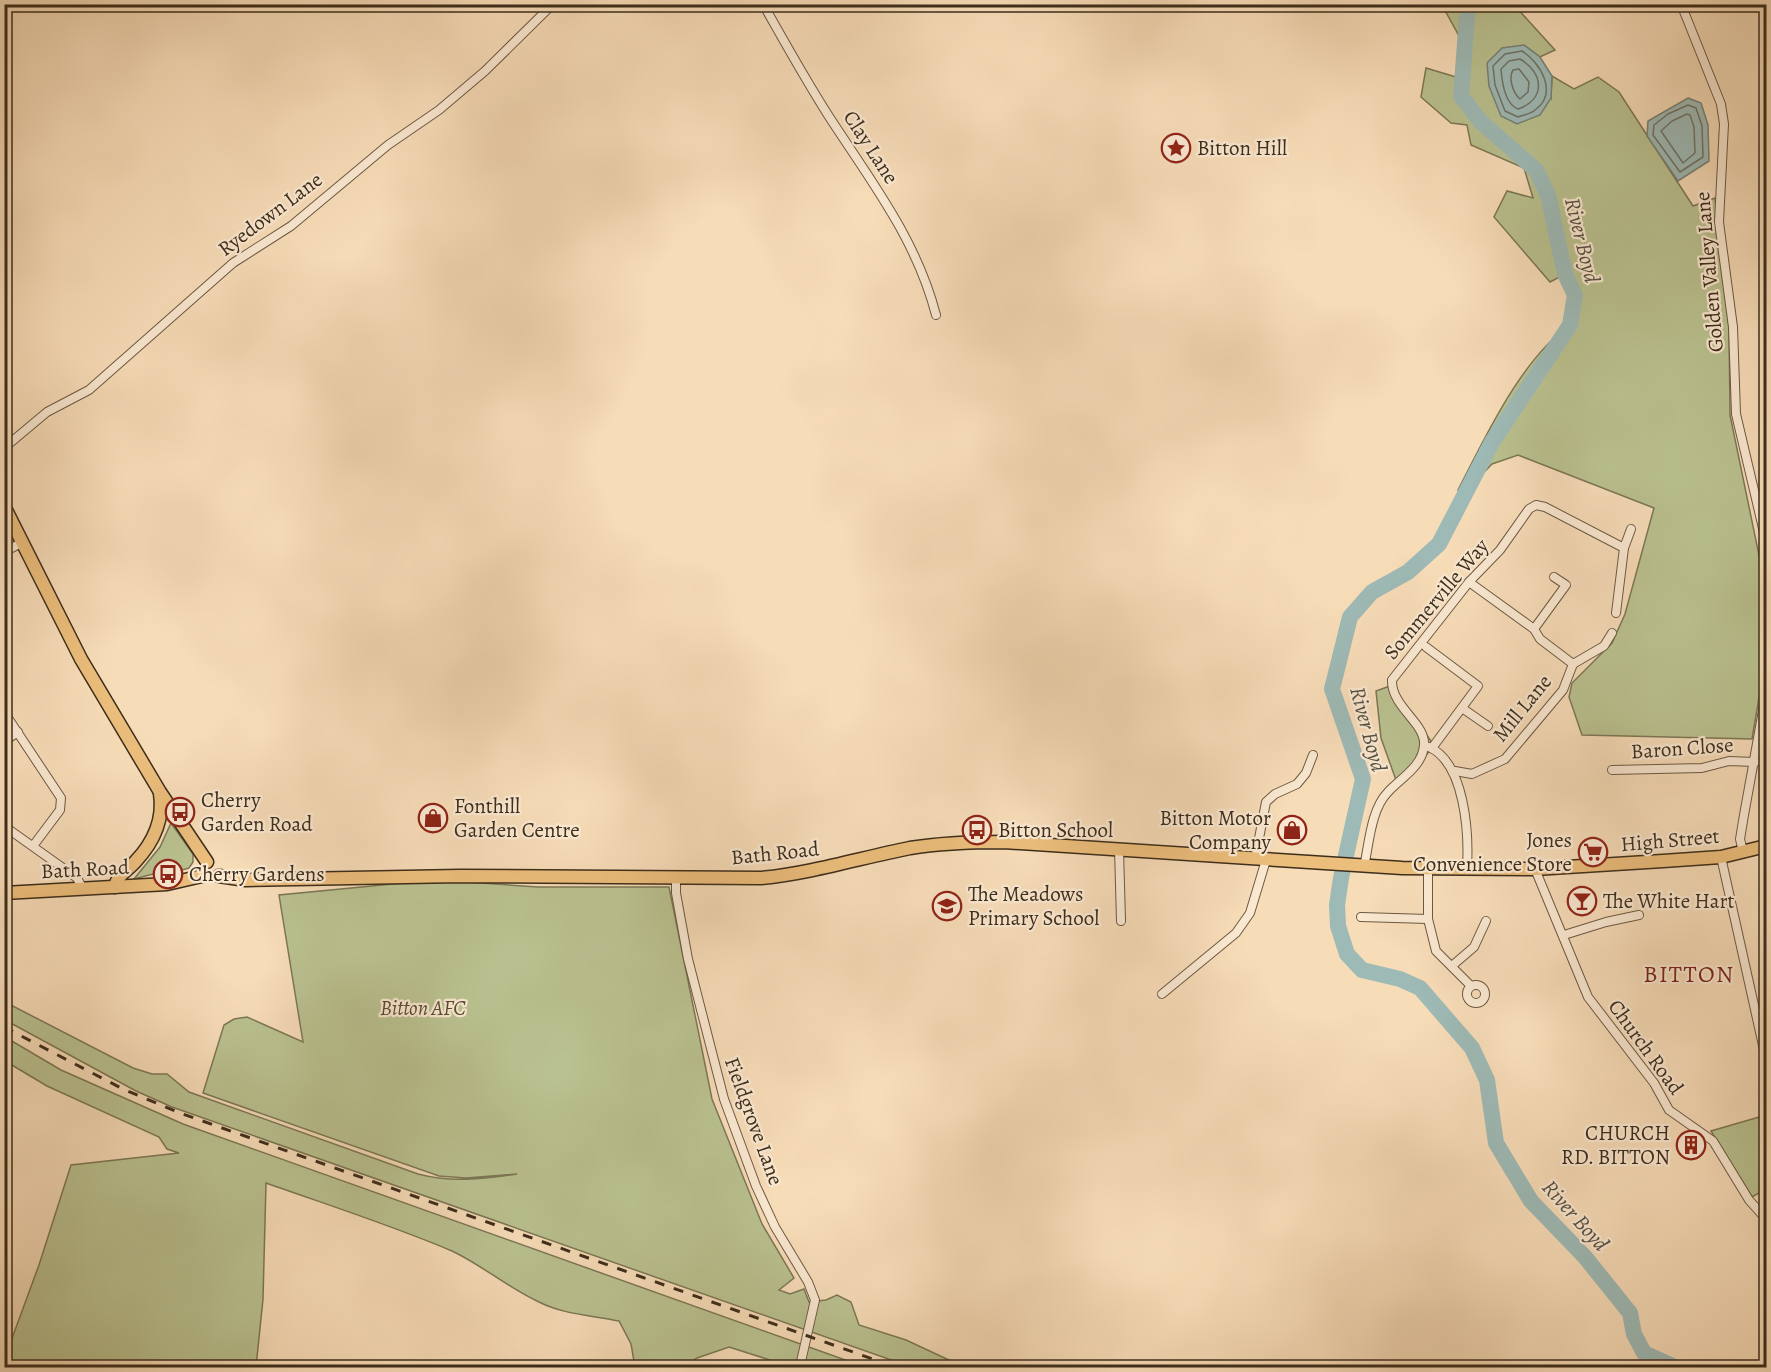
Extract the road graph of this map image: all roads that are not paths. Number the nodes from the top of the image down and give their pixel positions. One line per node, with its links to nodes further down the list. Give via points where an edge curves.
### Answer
1 (554, 4): 5 (street, Ryedown Lane, via 439,110 388,145 291,226 233,263 89,390 47,412)
2 (763, 4): 4 (street, Clay Lane, via 912,247 927,279)
3 (1681, 4): 8 (street, Golden Valley Lane, via 1721,104 1724,124 1719,222 1733,327 1736,414)
4 (936, 315)
5 (4, 448)
6 (4, 506): 9 (main road)
7 (1631, 529): 10 (street)
8 (1767, 541)
9 (23, 542): 11 (street); 31 (main road, via 81,659)
10 (1624, 548): 13 (street, Sommerville Way, via 1536,505); 14 (street)
11 (4, 552)
12 (1554, 577): 15 (street, via 1566,585)
13 (1469, 582): 15 (street); 26 (street, Sommerville Way, via 1392,680 1392,692)
14 (1616, 613)
15 (1534, 629): 18 (street, via 1539,639)
16 (1612, 633): 18 (street, via 1604,646)
17 (1426, 647): 21 (street, via 1478,686)
18 (1573, 664): 30 (street, Mill Lane, via 1563,690 1505,759 1472,774)
19 (1767, 694): 20 (street)
20 (1766, 704): 28 (street)
21 (1462, 708): 23 (street); 26 (street)
22 (6, 715): 24 (street)
23 (1488, 726)
24 (18, 732): 25 (street); 33 (street, via 61,798 60,810)
25 (6, 740)
26 (1428, 747): 30 (street); 40 (street, via 1379,803)
27 (1313, 755): 38 (street, via 1297,784 1266,802)
28 (1755, 762): 29 (street, Baron Close, via 1729,761 1702,768); 36 (street, via 1740,839)
29 (1612, 770)
30 (1455, 771): 42 (street, via 1468,843)
31 (160, 792): 39 (main road); 47 (main road, via 161,817 157,829)
32 (4, 826): 33 (street)
33 (33, 846): 48 (street, via 77,878)
34 (1767, 846): 36 (main road, High Street)
35 (1119, 849): 38 (main road, Bath Road); 46 (main road, Bath Road, via 1036,842 956,843 910,848 798,875); 53 (street)
36 (1743, 852): 37 (main road, High Street)
37 (1722, 856): 43 (main road, High Street); 59 (street)
38 (1261, 859): 40 (main road, Bath Road); 58 (street, via 1250,913 1236,933)
39 (207, 862): 44 (main road, via 201,868); 45 (main road, via 218,864)
40 (1361, 866): 41 (main road)
41 (1428, 868): 42 (main road); 52 (street)
42 (1467, 868): 43 (main road, High Street)
43 (1535, 869): 55 (street, Church Road)
44 (202, 876): 45 (main road, via 212,881); 47 (main road, Bath Road, via 189,881)
45 (219, 876): 46 (main road, Bath Road, via 246,880)
46 (676, 876): 61 (street, Fieldgrove Lane, via 688,959 724,1099 756,1186 815,1300)
47 (115, 887): 48 (main road, Bath Road)
48 (83, 889): 49 (main road, Bath Road)
49 (4, 893)
50 (1639, 915): 55 (street)
51 (1361, 917): 52 (street)
52 (1428, 919): 56 (street, via 1436,951)
53 (1121, 921)
54 (1486, 921): 56 (street, via 1474,947)
55 (1564, 935): 60 (street, Church Road, via 1588,997 1654,1083 1669,1110 1713,1141 1749,1200)
56 (1453, 965): 57 (street)
57 (1471, 986)
58 (1162, 994)
59 (1767, 1059)
60 (1767, 1219)
61 (800, 1366)

